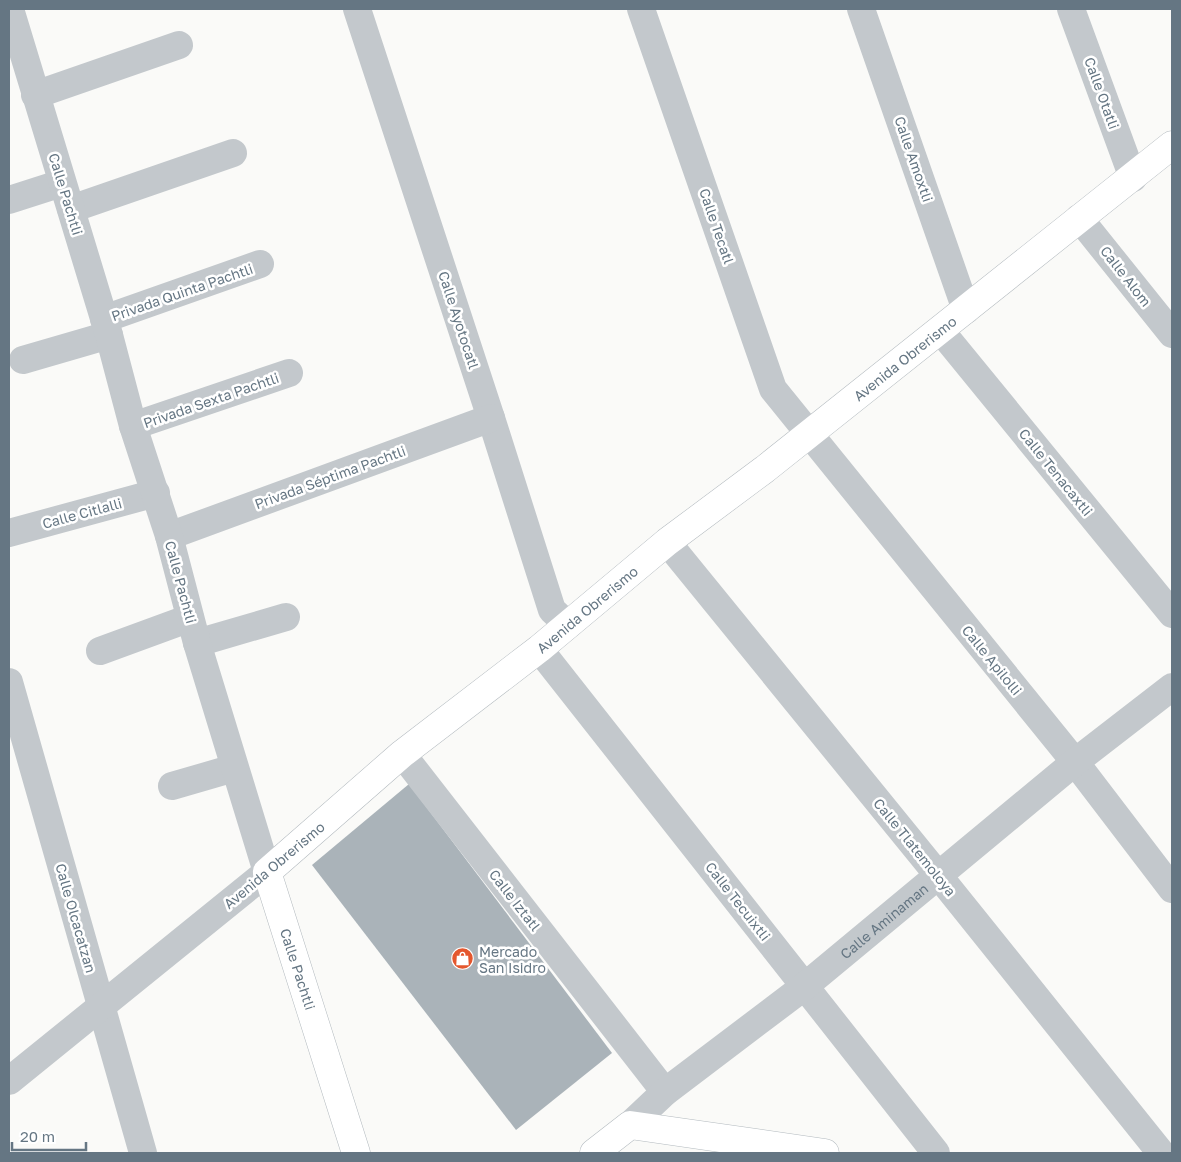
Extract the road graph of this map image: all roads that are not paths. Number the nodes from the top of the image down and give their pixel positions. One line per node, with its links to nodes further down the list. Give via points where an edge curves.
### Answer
1 (10, 9): 7 (street, Calle Pachtli)
2 (357, 9): 23 (street, Calle Ayotocatl)
3 (641, 9): 25 (street, Calle Tecatl, via 773,389)
4 (861, 9): 17 (street, Calle Amoxtli)
5 (1071, 9): 11 (street, Calle Otatli)
6 (179, 45): 8 (street)
7 (15, 46): 8 (street, Calle Pachtli)
8 (35, 95): 12 (street, Calle Pachtli)
9 (1172, 145): 11 (street, Avenida Obrerismo)
10 (233, 153): 14 (street)
11 (1133, 178): 15 (street, Avenida Obrerismo)
12 (62, 183): 13 (street); 14 (street, Calle Pachtli)
13 (9, 200)
14 (71, 209): 18 (street, Calle Pachtli)
15 (1080, 218): 17 (street, Avenida Obrerismo); 20 (street, Calle Alom)
16 (260, 264): 18 (street, Privada Quinta Pachtli)
17 (966, 310): 19 (street, Avenida Obrerismo)
18 (106, 327): 21 (street, Privada Quinta Pachtli); 24 (street, Calle Pachtli)
19 (940, 330): 25 (street, Avenida Obrerismo); 30 (street, Calle Tenacaxtli)
20 (1172, 334)
21 (23, 360)
22 (289, 372): 24 (street, Privada Sexta Pachtli)
23 (491, 418): 28 (street, Privada Séptima Pachtli); 32 (street, Calle Ayotocatl, via 552,610)
24 (133, 426): 26 (street, Calle Pachtli)
25 (809, 434): 29 (street, Avenida Obrerismo); 39 (street, Calle Apilolli)
26 (156, 493): 27 (street, Calle Citlalli); 28 (street, Calle Pachtli)
27 (9, 533)
28 (169, 536): 33 (street, Calle Pachtli)
29 (667, 542): 32 (street, Avenida Obrerismo); 43 (street, Calle Tlatemoloya)
30 (1172, 614)
31 (286, 617): 33 (street)
32 (568, 625): 34 (street, Avenida Obrerismo)
33 (194, 630): 35 (street); 40 (street, Calle Pachtli)
34 (539, 649): 38 (street, Avenida Obrerismo); 45 (street, Calle Tecuixtli)
35 (100, 651)
36 (9, 682): 46 (street, Calle Olcacatzan)
37 (1172, 687): 39 (street, Calle Aminaman)
38 (402, 754): 42 (street, Avenida Obrerismo); 48 (street, Calle Iztatl)
39 (1075, 762): 43 (street, Calle Aminaman); 44 (street, Calle Apilolli)
40 (234, 768): 41 (street); 42 (street, Calle Pachtli)
41 (172, 786)
42 (267, 872): 46 (street, Avenida Obrerismo); 51 (street, Calle Pachtli)
43 (938, 875): 45 (street, Calle Aminaman); 55 (street, Calle Tlatemoloya)
44 (1172, 889)
45 (805, 986): 48 (street, Calle Aminaman); 54 (street, Calle Tecuixtli)
46 (101, 1006): 47 (street, Avenida Obrerismo); 50 (street, Calle Olcacatzan)
47 (9, 1081)
48 (665, 1092): 49 (street, Calle Aminaman)
49 (630, 1124): 52 (street, Calle Aminaman); 53 (street)
50 (144, 1153)
51 (356, 1153)
52 (594, 1153)
53 (825, 1153)
54 (936, 1153)
55 (1160, 1153)

